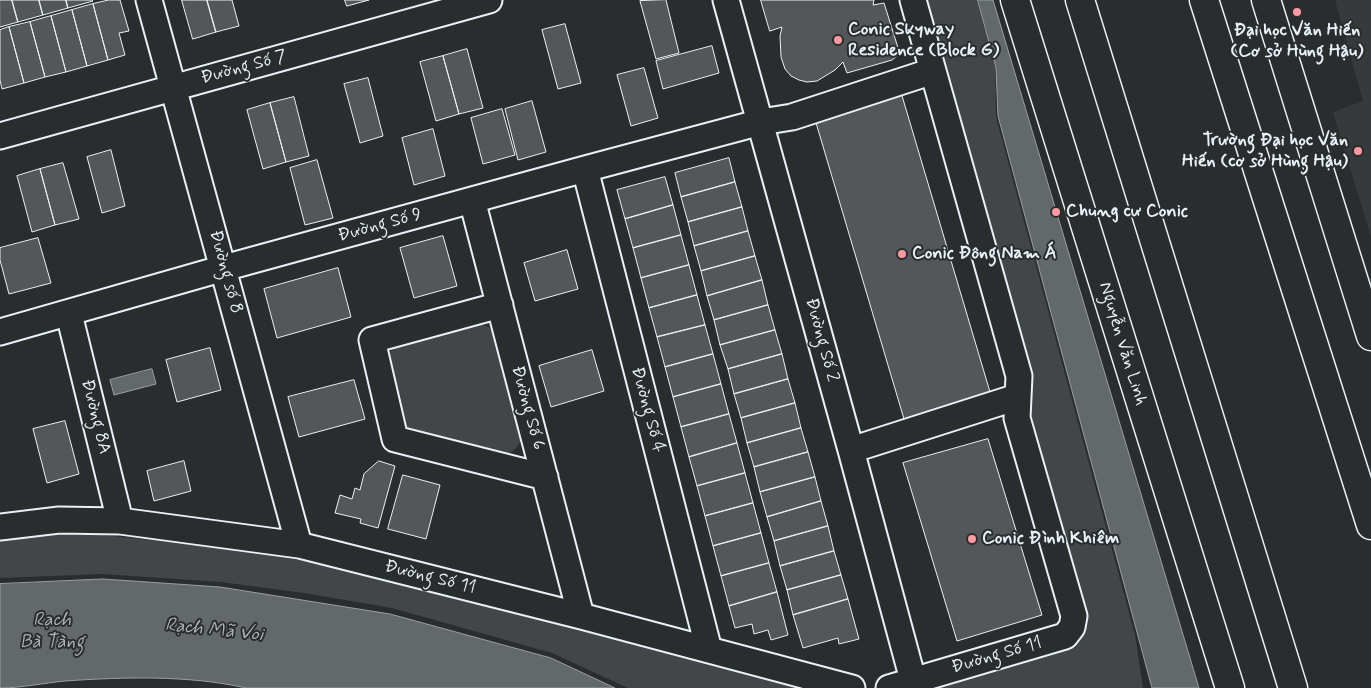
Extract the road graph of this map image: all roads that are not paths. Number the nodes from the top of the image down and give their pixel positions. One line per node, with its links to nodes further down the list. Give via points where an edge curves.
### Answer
1 (150, 0): 10 (street, Đường số 8)
2 (489, 0): 10 (street, Đường Số 7)
3 (726, 0): 11 (street, Đường Số 2)
4 (913, 0): 9 (street)
5 (1015, 0): 32 (main road, Nguyễn Văn Linh)
6 (1080, 0): 33 (main road)
7 (1204, 0): 24 (main road)
8 (1266, 0): 19 (main road)
9 (933, 71): 11 (street, Đường Số 9, via 792,117); 20 (street, via 1019,376)
10 (174, 87): 12 (street, Đường Số 7); 15 (street, Đường số 8)
11 (761, 122): 13 (street, Đường Số 9); 21 (street, Đường Số 2)
12 (0, 136)
13 (585, 169): 14 (street, Đường Số 9); 28 (street, Đường Số 4)
14 (472, 200): 15 (street, Đường Số 9); 16 (street, Đường Số 6)
15 (224, 268): 17 (street, Đường Số 9); 26 (street, Đường số 8)
16 (500, 305): 22 (street, Đường Số 6); 22 (street, via 372,340 395,438)
17 (69, 314): 18 (street, Đường Số 9); 23 (street, Đường 8A)
18 (0, 332)
19 (1371, 336)
20 (1017, 397): 21 (street); 29 (street, Đường Số 11, via 1017,418 1074,616 1072,627 1065,636)
21 (851, 450): 29 (street, Đường Số 2)
22 (545, 477): 27 (street, Đường Số 6)
23 (120, 521): 25 (street, Đường Số 11, via 59,520); 26 (street, Đường Số 11)
24 (1371, 525)
25 (0, 527)
26 (299, 545): 27 (street, Đường Số 11)
27 (581, 616): 28 (street, Đường Số 11)
28 (709, 650): 30 (street, Đường Số 11)
29 (913, 680): 31 (street, Đường Số 11)
30 (852, 688)
31 (889, 688)
32 (1230, 688)
33 (1292, 688)

